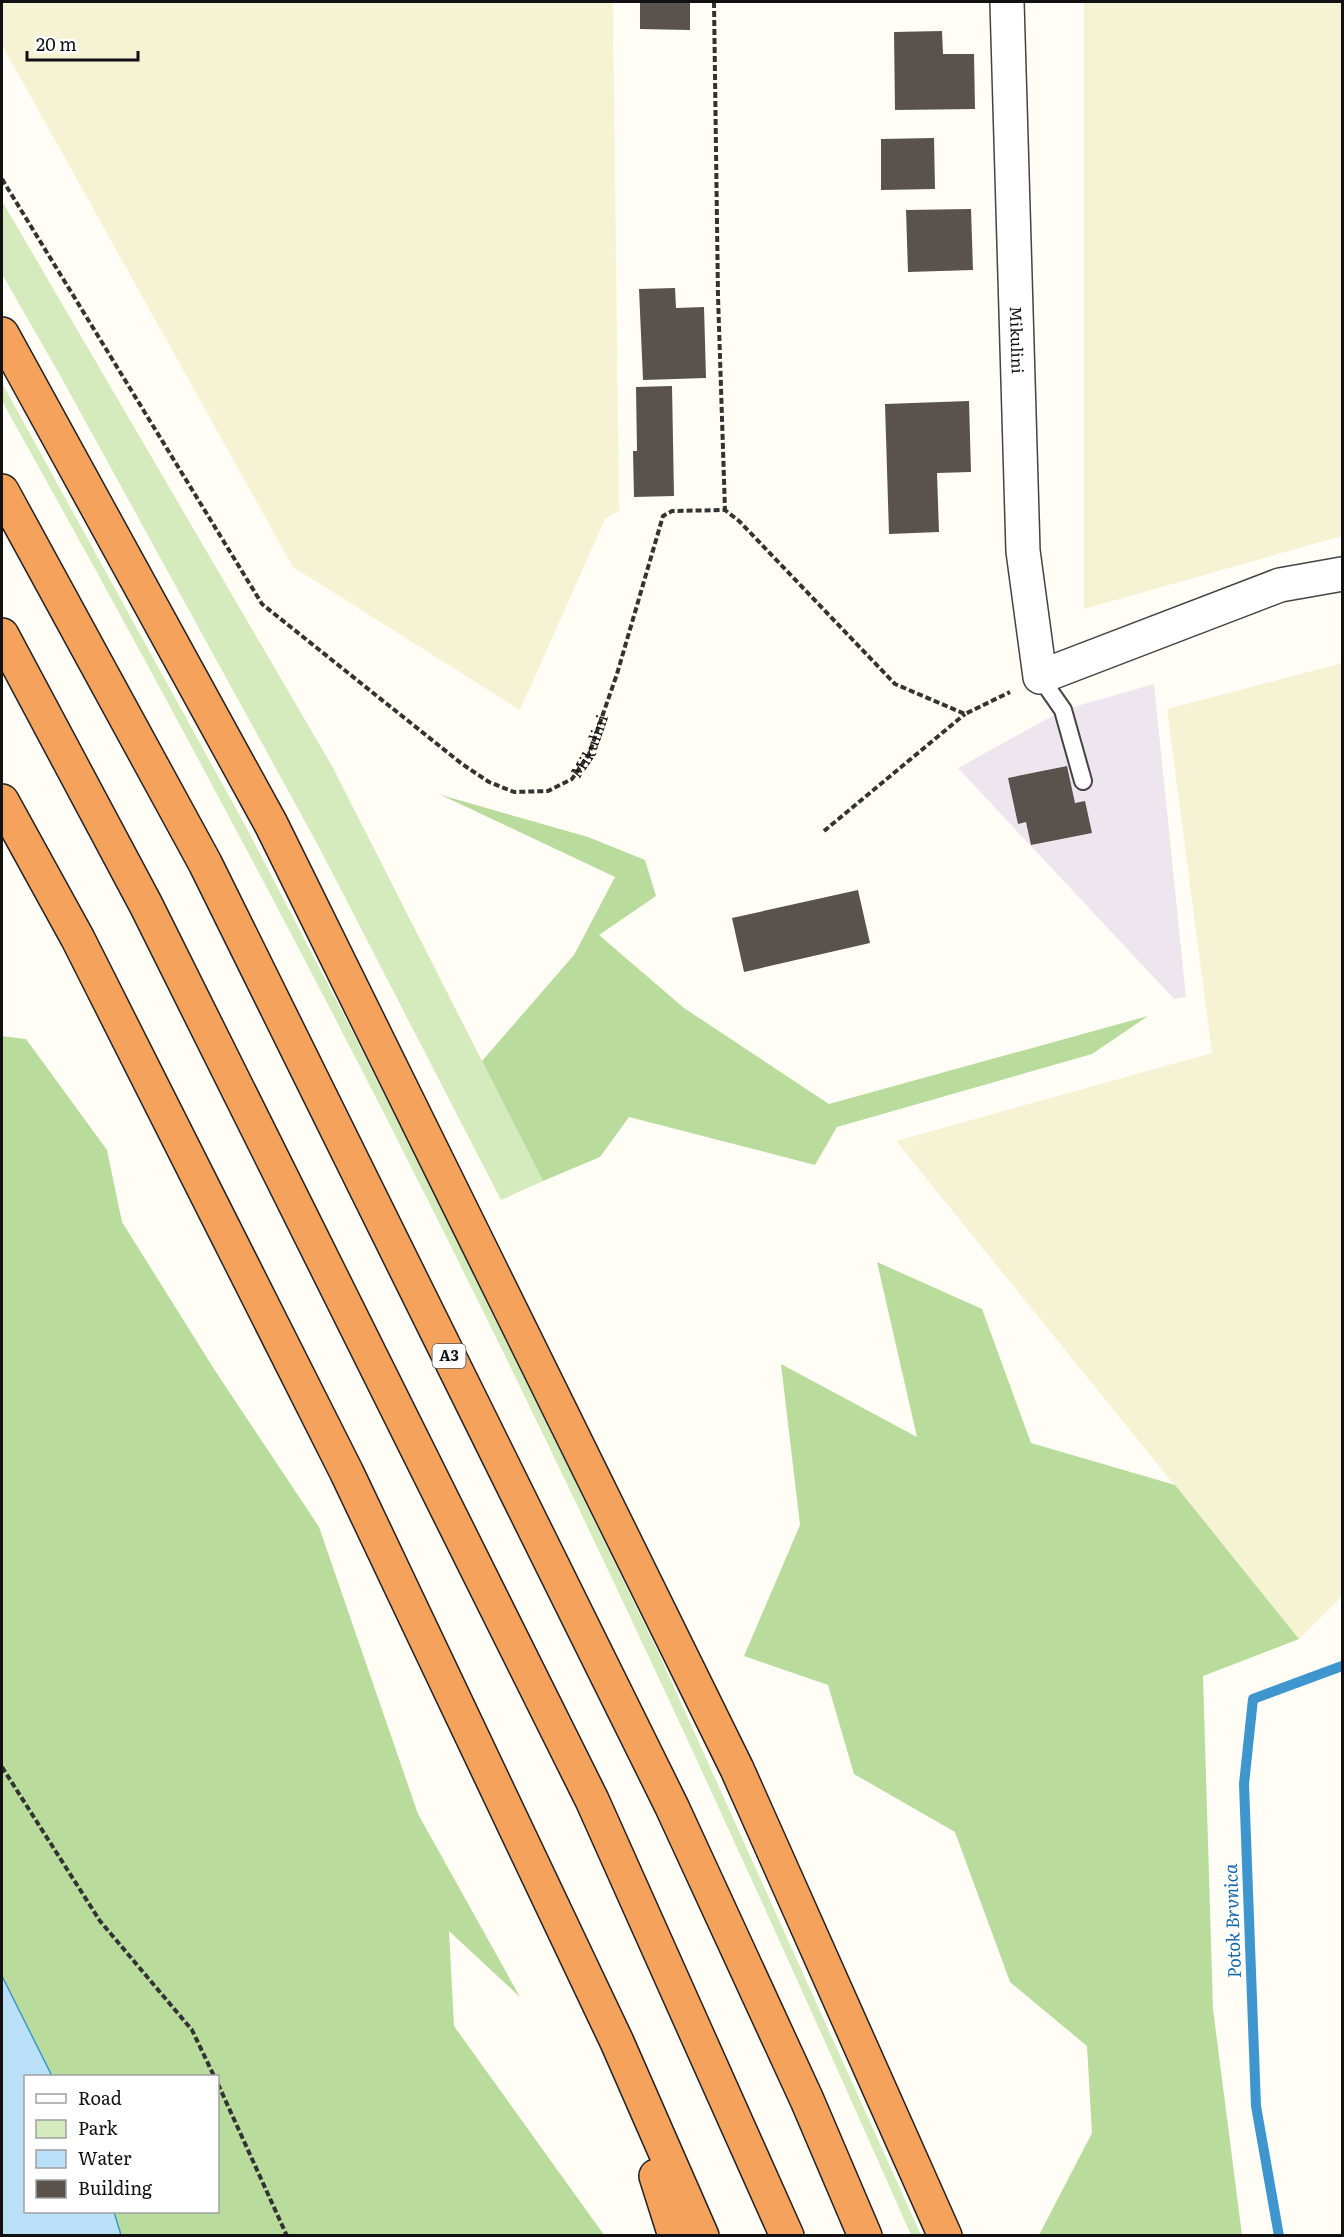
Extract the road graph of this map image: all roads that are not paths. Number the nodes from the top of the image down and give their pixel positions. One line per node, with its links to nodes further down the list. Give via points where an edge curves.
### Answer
1 (1007, 2): 6 (street, Mikulini, via 1023,551)
2 (2, 334): 14 (highway, via 282,846 736,1768)
3 (2, 491): 13 (highway, A3, via 216,884 672,1807)
4 (1342, 574): 6 (street, via 1281,585)
5 (2, 635): 12 (highway, via 146,905 592,1800)
6 (1040, 677): 7 (lane, via 1063,710)
7 (1083, 781)
8 (2, 801): 9 (highway, via 78,939 347,1473)
9 (617, 2042): 10 (highway); 11 (highway)
10 (675, 2235)
11 (702, 2235)
12 (787, 2235)
13 (865, 2235)
14 (945, 2235)

